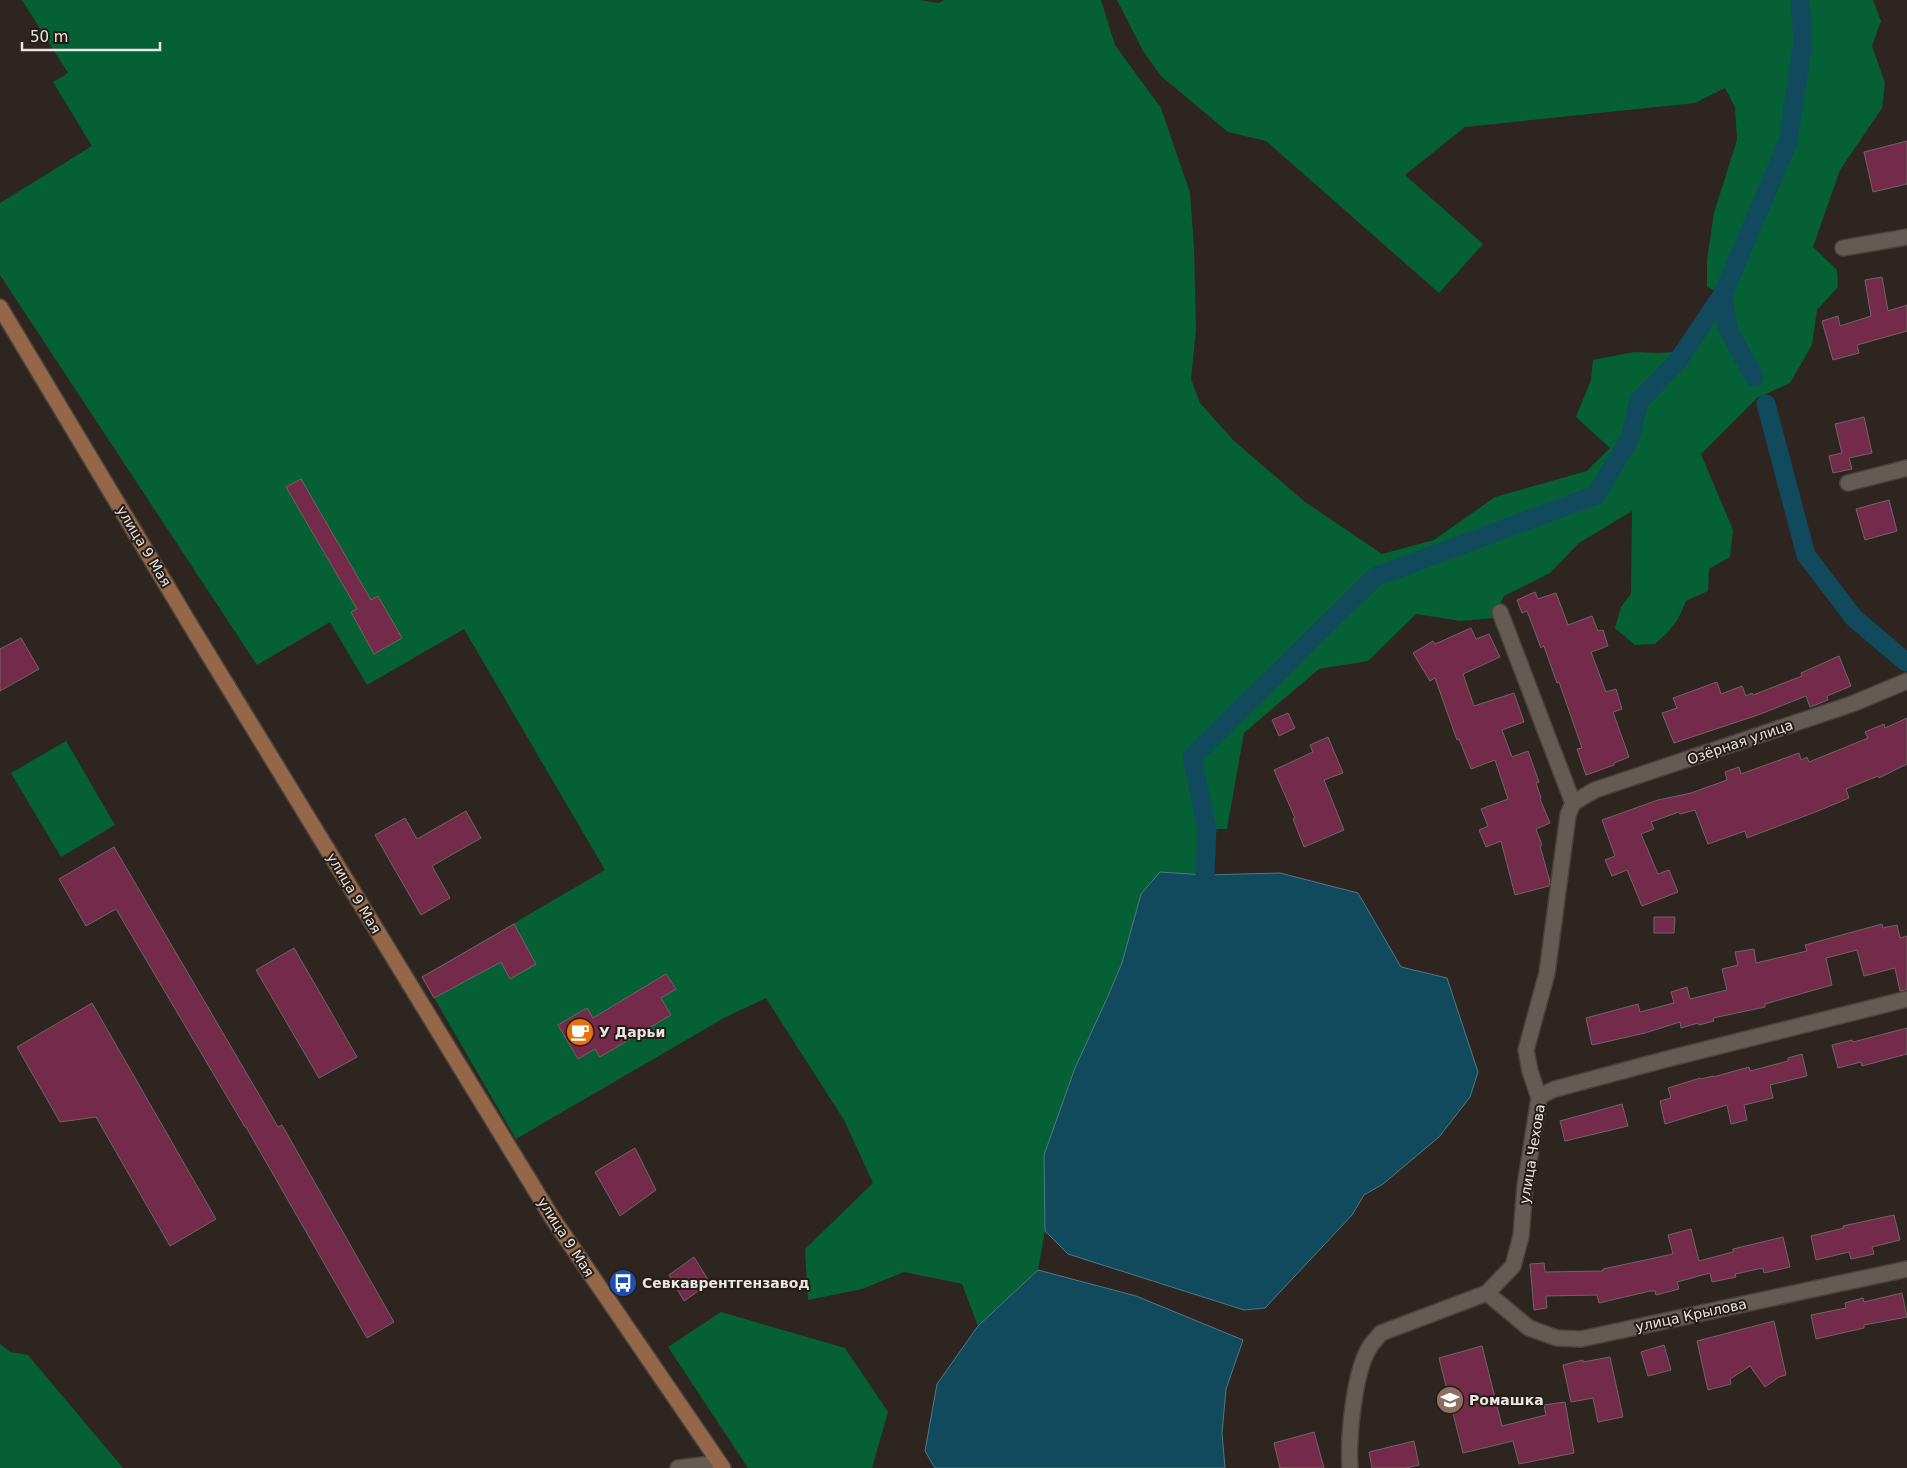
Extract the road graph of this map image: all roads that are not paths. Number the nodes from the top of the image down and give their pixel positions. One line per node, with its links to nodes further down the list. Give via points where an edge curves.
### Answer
1 (1907, 237): 2 (street)
2 (1843, 248)
3 (0, 307): 13 (street, улица 9 Мая, via 553,1219)
4 (1907, 468): 5 (street)
5 (1848, 483)
6 (1500, 612): 8 (street)
7 (1907, 682): 8 (street, Озёрная улица, via 1852,704 1595,790)
8 (1573, 803): 10 (street, via 1568,815 1547,972 1526,1050)
9 (1907, 999): 10 (street, улица Чехова, via 1574,1084)
10 (1539, 1098): 12 (street, улица Чехова, via 1517,1252 1513,1266)
11 (1907, 1269): 12 (street, улица Крылова, via 1581,1338 1557,1338 1529,1328)
12 (1487, 1293): 15 (street, улица Чехова, via 1381,1333 1370,1346 1355,1389)
13 (721, 1466): 14 (street)
14 (678, 1468)
15 (1350, 1468)

